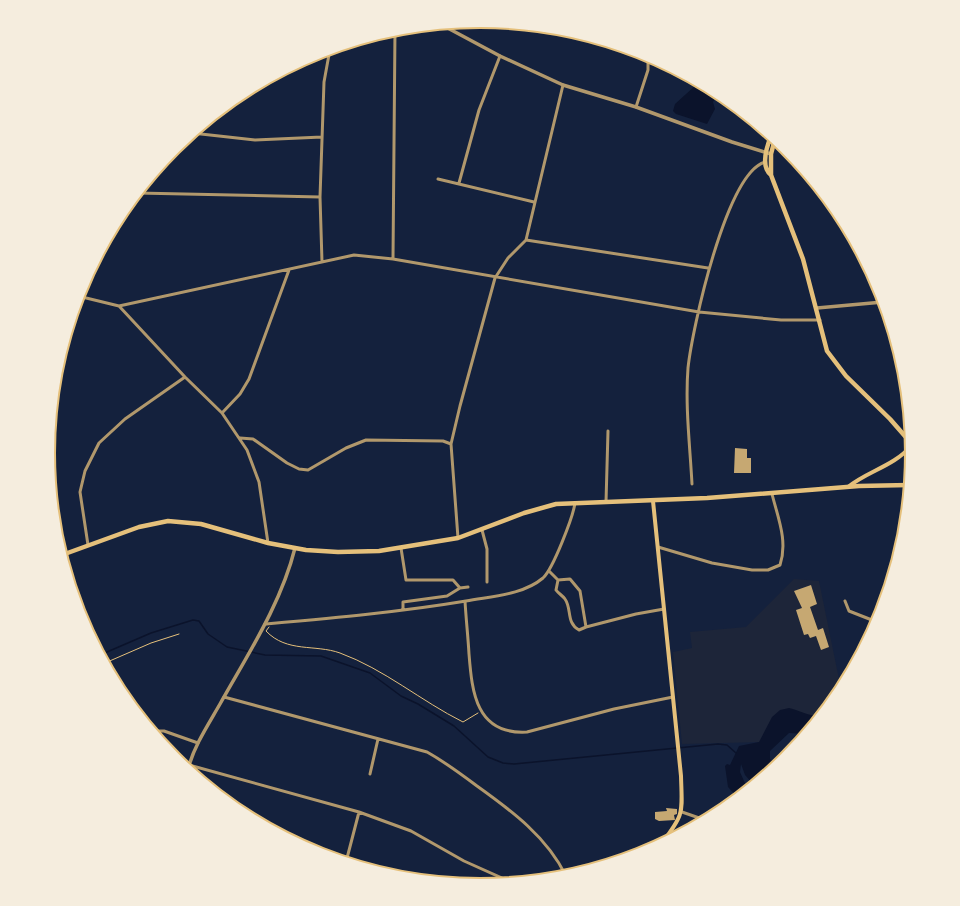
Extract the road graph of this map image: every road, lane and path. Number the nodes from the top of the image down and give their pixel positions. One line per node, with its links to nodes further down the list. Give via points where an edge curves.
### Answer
1 (450, 29): 4 (street)
2 (395, 36): 21 (street)
3 (329, 56): 9 (street, via 324,82)
4 (500, 56): 6 (street); 16 (street, via 479,110)
5 (648, 62): 7 (street)
6 (563, 85): 7 (street); 19 (street)
7 (636, 107): 12 (street)
8 (199, 134): 9 (street, via 255,140)
9 (322, 138): 18 (street)
10 (770, 142): 12 (main road)
11 (772, 144): 12 (main road)
12 (768, 153): 13 (main road); 14 (main road)
13 (765, 162): 14 (main road); 23 (street, via 757,166 746,179 729,211)
14 (771, 175): 29 (main road, via 803,259)
15 (438, 179): 16 (street)
16 (459, 183): 19 (street)
17 (144, 193): 18 (street)
18 (320, 197): 22 (street)
19 (534, 202): 20 (street)
20 (526, 240): 23 (street); 25 (street, via 508,258)
21 (393, 259): 22 (street, via 354,255); 25 (street)
22 (322, 262): 24 (street)
23 (708, 268): 30 (street)
24 (289, 270): 28 (street); 33 (street, via 249,379 240,394)
25 (495, 278): 30 (street); 37 (street, via 470,364)
26 (84, 298): 28 (street)
27 (877, 303): 29 (street)
28 (119, 306): 32 (street)
29 (817, 308): 31 (main road)
30 (698, 312): 31 (street, via 780,320); 39 (street, via 688,368)
31 (820, 320): 35 (main road, via 827,351 837,366)
32 (185, 378): 33 (street); 49 (street, via 125,419 99,443 85,471 80,492)
33 (222, 413): 36 (street)
34 (608, 431): 44 (street)
35 (904, 435)
36 (240, 438): 37 (street, via 253,439 287,463 308,470 346,448 366,440 443,441); 48 (street, via 259,482)
37 (451, 444): 47 (street)
38 (905, 452): 41 (main road)
39 (692, 484)
40 (904, 485): 41 (main road)
41 (848, 487): 42 (main road)
42 (772, 494): 43 (main road); 50 (street, via 782,533 784,553 780,565 768,570 752,570 712,563)
43 (654, 501): 44 (main road); 50 (main road)
44 (606, 502): 45 (main road)
45 (575, 503): 46 (main road, via 546,506); 54 (street)
46 (482, 530): 47 (main road); 56 (street, via 487,549)
47 (458, 538): 52 (main road)
48 (268, 543): 49 (main road, via 201,524 168,521 138,527); 51 (main road)
49 (88, 545): 53 (main road)
50 (658, 547): 61 (main road)
51 (295, 548): 52 (main road, via 338,552); 64 (street, via 284,581)
52 (401, 548): 58 (street, via 406,580 453,580)
53 (67, 553)
54 (549, 571): 55 (street); 59 (street, via 538,582 522,590)
55 (558, 580): 65 (street, via 570,579 580,591); 65 (street, via 556,590 565,599 574,627 579,630)
56 (487, 582)
57 (468, 587): 58 (street)
58 (460, 588): 62 (street, via 447,596 403,602)
59 (465, 601): 62 (street); 70 (street, via 472,689 481,711 501,728 517,733 527,732 614,709)
60 (845, 601): 63 (street, via 849,611)
61 (664, 609): 65 (street); 70 (main road)
62 (403, 610): 64 (street)
63 (871, 620)
64 (264, 624): 69 (street)
65 (586, 626)
66 (267, 630): 71 (path, via 272,637 289,646 331,650 366,664 463,722)
67 (179, 634): 68 (path)
68 (110, 661)
69 (224, 697): 73 (street); 74 (street)
70 (673, 697): 79 (main road)
71 (476, 714)
72 (158, 731): 74 (street)
73 (378, 739): 77 (street); 83 (street, via 427,752 509,808 544,842)
74 (198, 743): 75 (street)
75 (189, 763)
76 (196, 769): 78 (street)
77 (370, 774)
78 (359, 812): 82 (street); 84 (street, via 411,831 464,861)
79 (682, 812): 80 (street); 81 (main road)
80 (698, 817)
81 (669, 833)
82 (347, 856)
83 (563, 870)
84 (500, 877)

